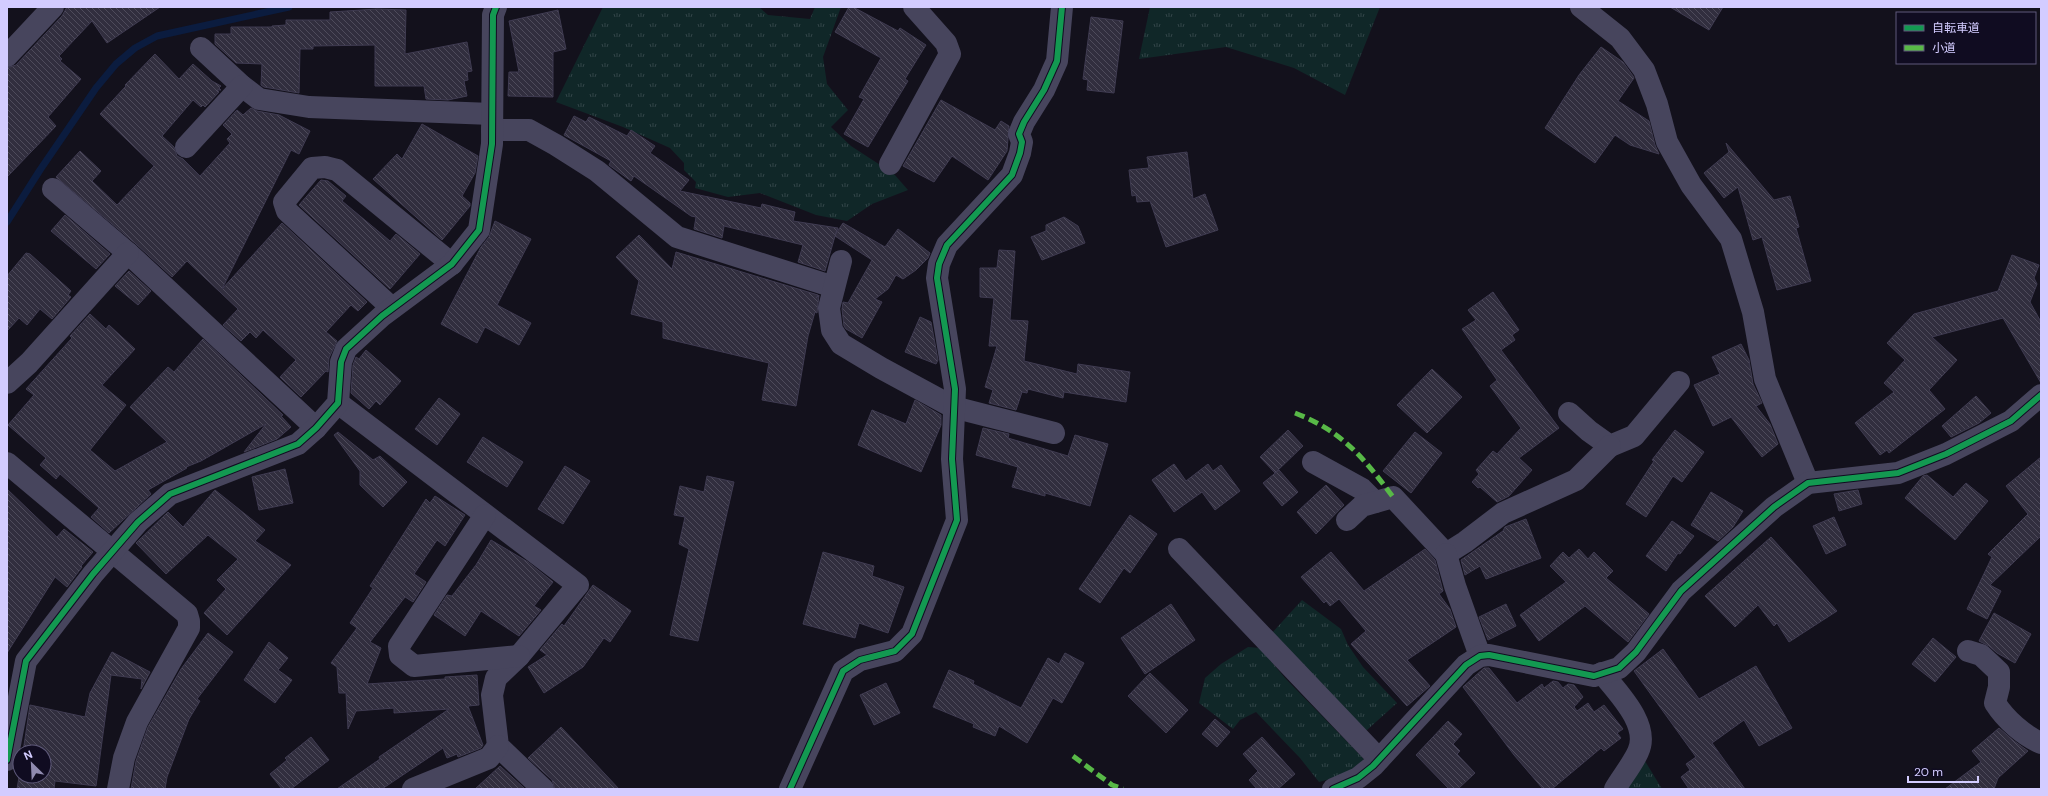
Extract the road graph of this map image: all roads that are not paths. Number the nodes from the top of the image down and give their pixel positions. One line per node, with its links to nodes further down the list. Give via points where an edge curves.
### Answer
1 (496, 7): 9 (street, via 493,15)
2 (914, 7): 11 (street, via 946,43 950,54)
3 (1062, 7): 22 (street, via 1057,61 1019,134 1022,142 1012,175 947,245 939,264 937,278 955,388)
4 (1581, 7): 29 (street, via 1620,38 1644,70 1657,104 1667,142 1691,185 1731,239 1753,312 1765,379)
5 (44, 10): 7 (street)
6 (201, 48): 8 (street)
7 (7, 56)
8 (242, 86): 9 (street, via 259,99 309,107); 10 (street)
9 (492, 122): 15 (street, via 492,144 479,230); 16 (street, via 529,130 556,145 597,171 677,237)
10 (186, 147)
11 (890, 164)
12 (53, 189): 13 (street)
13 (128, 253): 19 (street); 24 (street)
14 (840, 261): 16 (street)
15 (452, 264): 17 (street); 17 (street, via 337,170 325,167 312,168 284,202 287,211)
16 (834, 287): 22 (street, via 829,308 832,330 841,344)
17 (392, 308): 21 (street, via 346,349 340,362)
18 (1679, 382): 26 (street, via 1634,436)
19 (7, 383)
20 (2041, 395): 29 (street, via 2011,421 1946,454 1898,473)
21 (338, 403): 24 (street); 31 (street)
22 (953, 407): 25 (street); 47 (street, via 952,459 957,520 912,634 895,651 860,660 843,671)
23 (1569, 413): 26 (street)
24 (316, 428): 34 (street, via 298,444 170,494 138,522)
25 (1054, 434)
26 (1610, 446): 35 (street, via 1576,480 1503,513)
27 (1313, 462): 30 (street, via 1362,489)
28 (7, 463): 34 (street)
29 (1808, 483): 39 (street, via 1774,507 1681,591 1636,652 1619,668)
30 (1375, 502): 32 (street, via 1362,506); 35 (street, via 1393,497)
31 (485, 515): 37 (street, via 578,585); 37 (street, via 399,646 400,655 414,666)
32 (1347, 520)
33 (1179, 549): 42 (street)
34 (113, 551): 43 (street, via 26,661); 44 (street, via 187,614 189,621 189,628 137,722 124,758)
35 (1446, 554): 38 (street)
36 (1968, 651): 40 (street, via 1981,655 1999,672 1995,703 2003,715)
37 (519, 656): 41 (street, via 496,678 492,695)
38 (1480, 656): 39 (street, via 1489,655 1594,676); 42 (street, via 1466,665)
39 (1602, 673): 49 (street, via 1632,712 1640,730 1639,750)
40 (2041, 743)
41 (498, 746): 45 (street, via 489,758); 46 (street)
42 (1378, 759): 48 (street, via 1358,778)
43 (7, 760)
44 (118, 789)
45 (413, 789)
46 (543, 789)
47 (790, 789)
48 (1333, 789)
49 (1615, 789)

